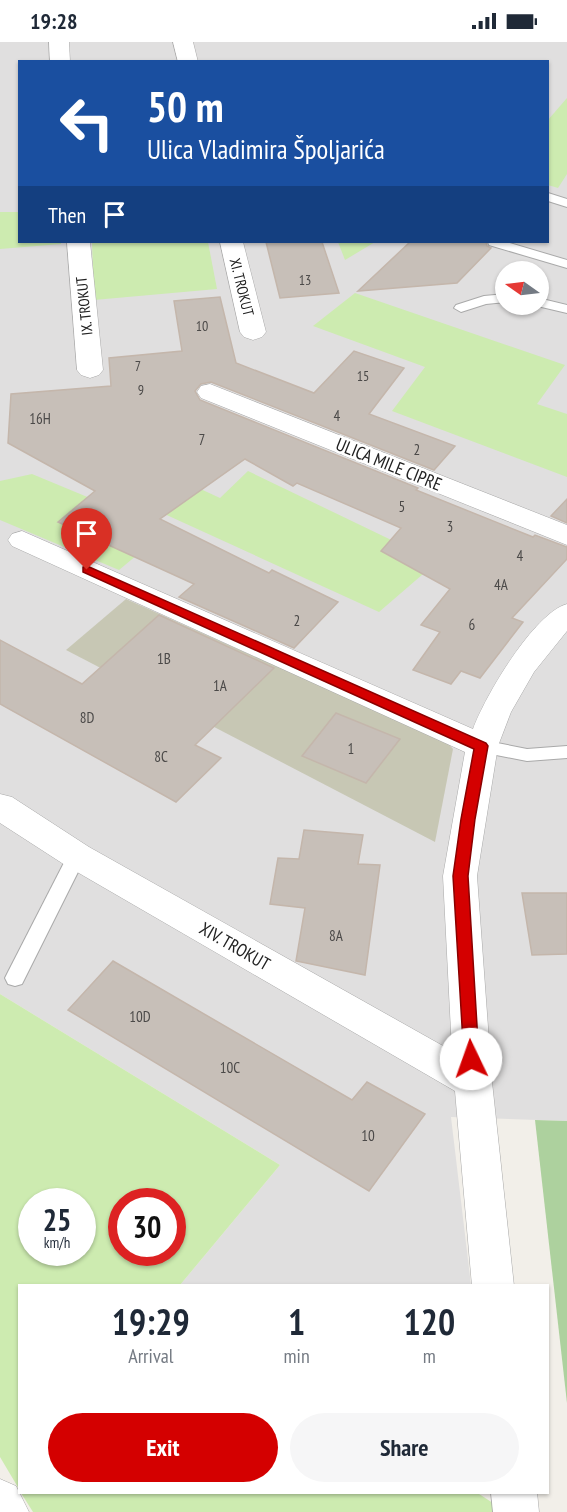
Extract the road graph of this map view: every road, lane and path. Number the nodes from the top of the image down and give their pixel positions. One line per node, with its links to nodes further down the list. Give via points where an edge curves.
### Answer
1 (58, 42): 3 (street)
2 (183, 42): 4 (street)
3 (60, 60)
4 (188, 60)
5 (549, 197): 6 (lane)
6 (567, 203)
7 (78, 243): 16 (street, IX. TROKUT)
8 (231, 243): 15 (street, XI. TROKUT)
9 (497, 243): 10 (lane)
10 (567, 264)
11 (495, 299): 13 (lane)
12 (549, 305): 14 (lane)
13 (462, 308)
14 (567, 309)
15 (253, 332)
16 (90, 370)
17 (210, 392): 18 (street, ULICA MILE CIPRE)
18 (567, 536)
19 (22, 540): 21 (street)
20 (567, 614): 21 (street, via 523,666 495,712)
21 (482, 746): 22 (lane, via 527,755); 26 (street, via 460,876)
22 (567, 752)
23 (0, 806): 24 (street, XIV. TROKUT)
24 (77, 856): 25 (lane); 26 (street, XIV. TROKUT)
25 (15, 978)
26 (473, 1082): 27 (street)
27 (494, 1284)
28 (514, 1494): 31 (street)
29 (0, 1502): 30 (street)
30 (6, 1512)
31 (516, 1512)

